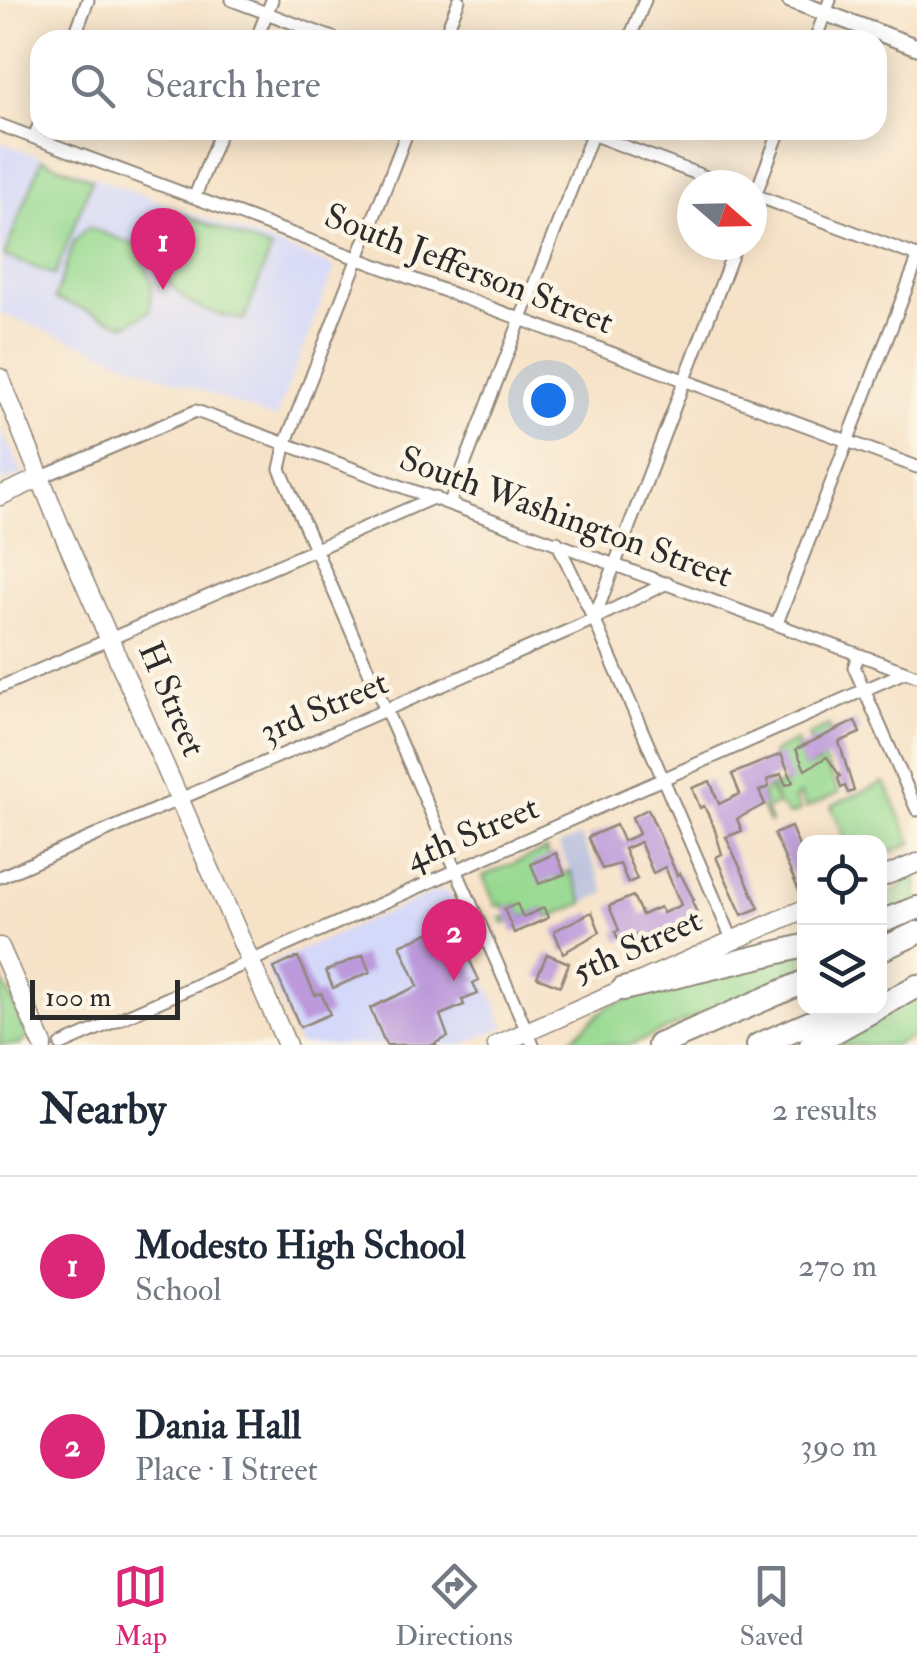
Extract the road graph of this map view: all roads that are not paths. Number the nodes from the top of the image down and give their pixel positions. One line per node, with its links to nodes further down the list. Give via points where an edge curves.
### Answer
1 (88, 0): 8 (street)
2 (232, 0): 6 (street)
3 (459, 0): 11 (street)
4 (644, 0): 12 (street)
5 (790, 0): 7 (street)
6 (269, 6): 9 (street); 10 (street)
7 (828, 6): 13 (street); 14 (street)
8 (77, 30)
9 (260, 30)
10 (318, 30)
11 (447, 30)
12 (633, 30)
13 (819, 30)
14 (879, 30)
15 (887, 34): 16 (street)
16 (917, 48)
17 (0, 125): 18 (street, South Jefferson Street)
18 (30, 136)
19 (42, 140): 27 (street, South Jefferson Street)
20 (217, 140): 27 (street)
21 (404, 140): 29 (street)
22 (586, 140): 32 (street)
23 (612, 140): 25 (street)
24 (776, 140): 26 (street)
25 (689, 170)
26 (764, 170)
27 (194, 196): 29 (street, South Jefferson Street)
28 (767, 203): 30 (street)
29 (358, 257): 32 (street, South Jefferson Street); 36 (street)
30 (917, 258): 35 (street)
31 (730, 260): 34 (street)
32 (522, 318): 34 (street, South Jefferson Street); 41 (street)
33 (0, 378): 38 (main road, H Street)
34 (684, 379): 35 (street, South Jefferson Street); 44 (street)
35 (848, 441): 37 (street, South Jefferson Street); 47 (street)
36 (286, 442): 38 (street, South Washington Street, via 196,410); 40 (street, South Washington Street); 43 (street, via 280,469)
37 (917, 468)
38 (42, 477): 39 (main road); 48 (main road, H Street)
39 (0, 496)
40 (435, 497): 41 (street, South Washington Street); 43 (street)
41 (450, 502): 42 (street, South Washington Street)
42 (557, 542): 44 (street, South Washington Street); 46 (street)
43 (316, 550): 48 (street); 53 (street)
44 (614, 563): 45 (street, South Washington Street); 46 (street)
45 (668, 583): 46 (street, 3rd Street); 47 (street, South Washington Street)
46 (594, 619): 53 (street, 3rd Street); 54 (street)
47 (776, 624): 49 (street, South Washington Street)
48 (110, 638): 51 (street); 55 (main road, H Street)
49 (859, 655): 50 (street, South Washington Street); 52 (street, via 854,667)
50 (911, 674): 52 (street, 4th Street)
51 (0, 687)
52 (864, 691): 54 (street, 4th Street); 56 (street)
53 (386, 710): 55 (street, 3rd Street); 58 (street)
54 (663, 780): 58 (street, 4th Street); 65 (street)
55 (180, 800): 60 (street, 3rd Street); 69 (main road, H Street)
56 (917, 810)
57 (917, 863): 59 (main road)
58 (456, 869): 69 (street, 4th Street); 76 (street)
59 (887, 875)
60 (0, 878)
61 (917, 908): 63 (highway)
62 (797, 912): 65 (main road, 5th Street)
63 (887, 919)
64 (917, 933): 67 (highway)
65 (732, 939): 73 (main road, 5th Street)
66 (0, 947): 77 (main road)
67 (887, 947)
68 (797, 948): 73 (highway)
69 (250, 960): 78 (street, 4th Street); 79 (main road, H Street)
70 (917, 976): 74 (highway)
71 (797, 985): 81 (highway)
72 (917, 986): 83 (highway)
73 (624, 989): 76 (main road, 5th Street)
74 (887, 989)
75 (828, 1015): 82 (highway)
76 (530, 1038): 80 (main road, 5th Street)
77 (43, 1045)
78 (60, 1045)
79 (287, 1045)
80 (497, 1045)
81 (659, 1045)
82 (758, 1045)
83 (811, 1045)

